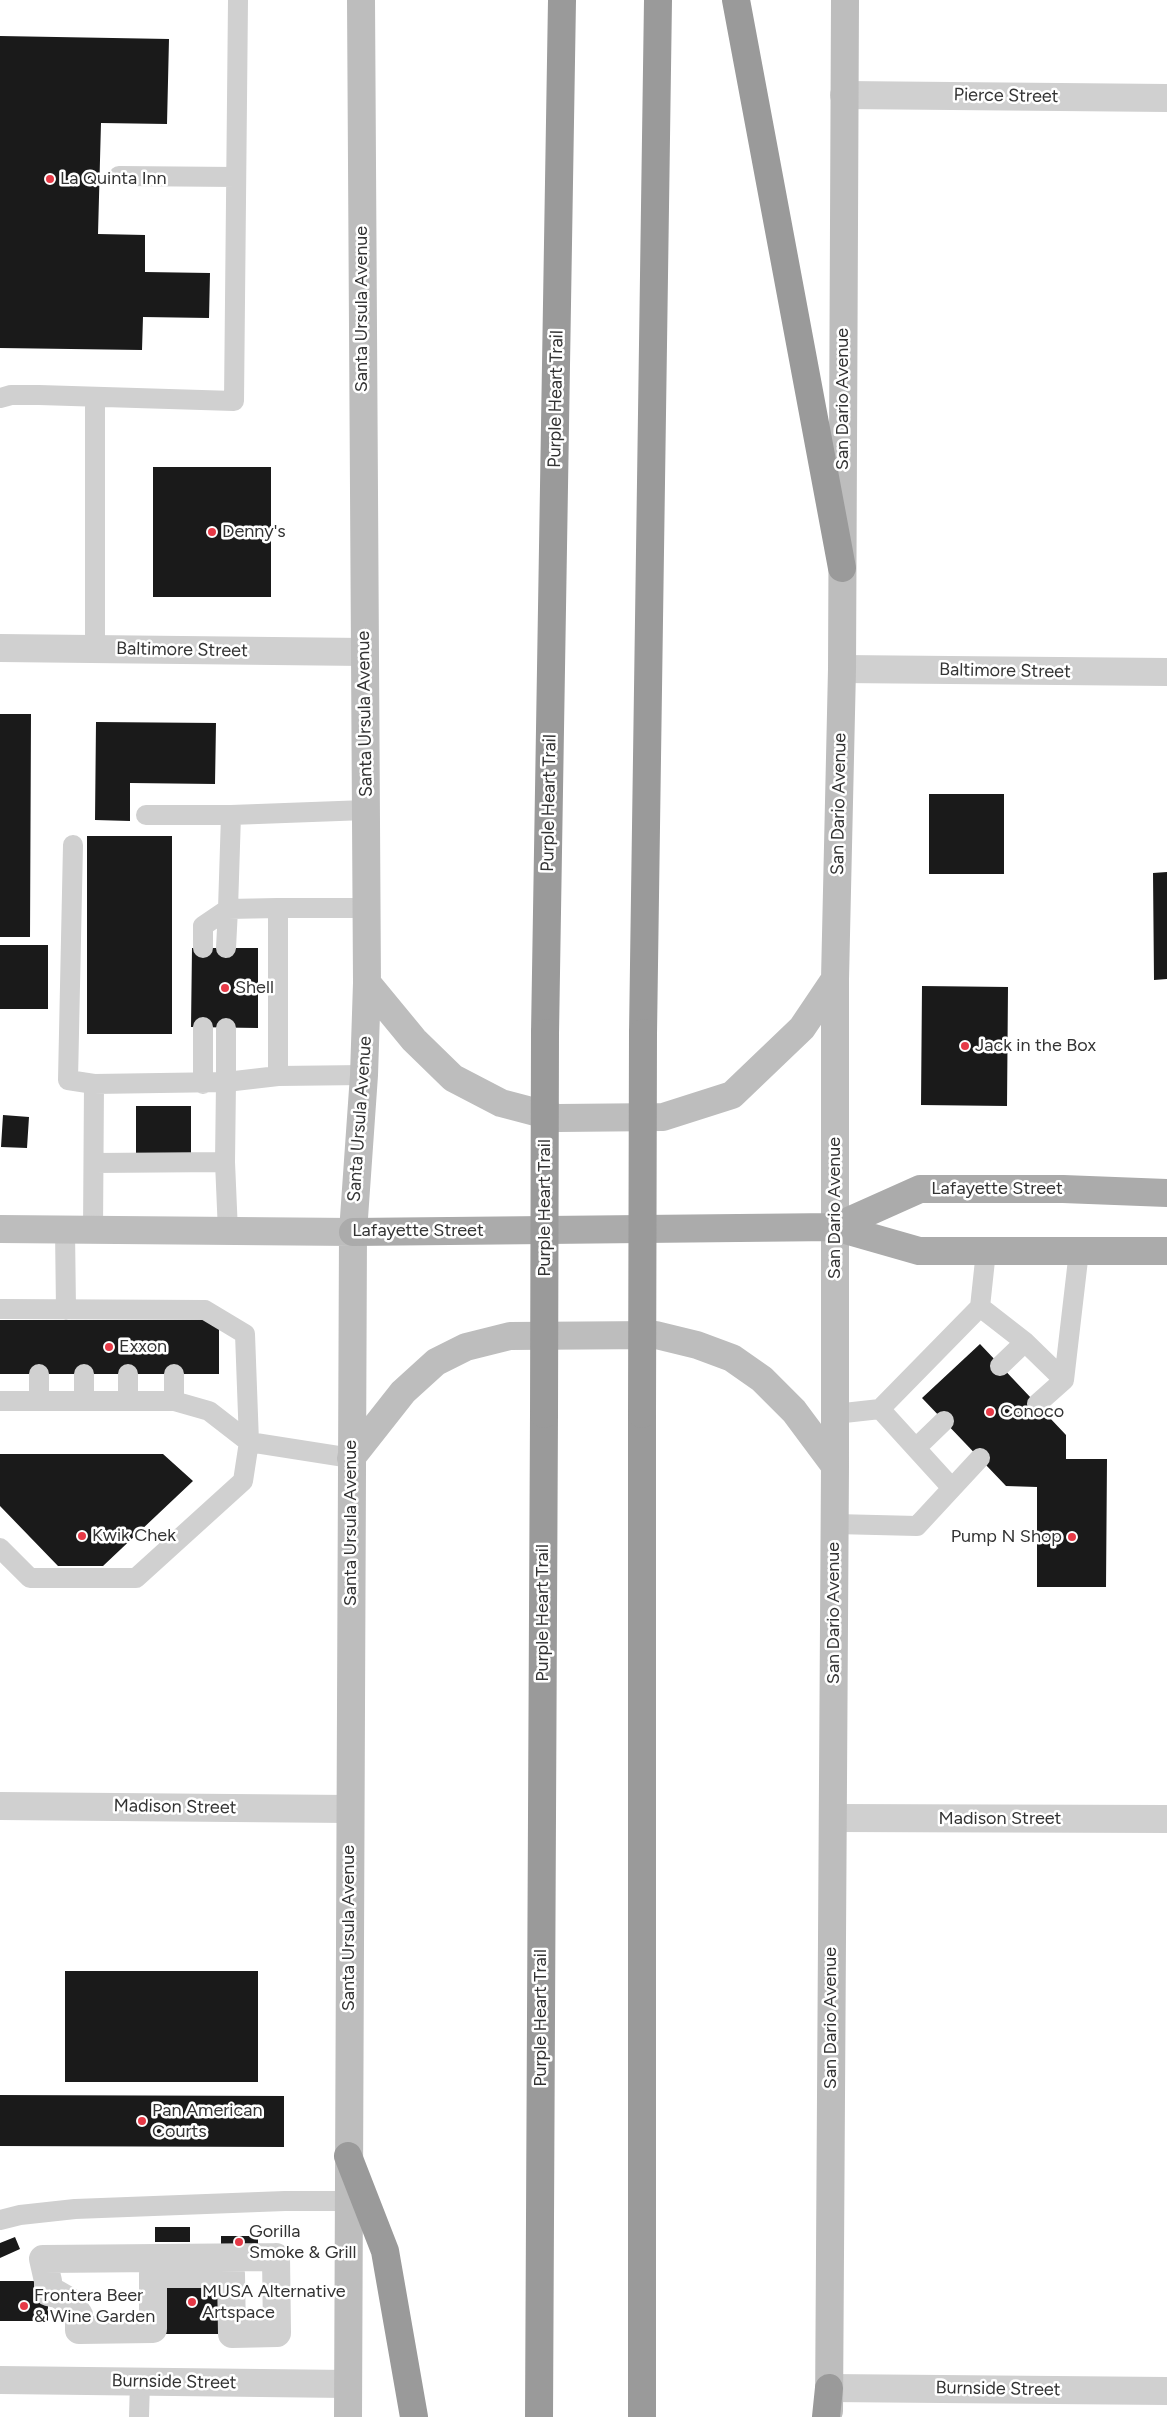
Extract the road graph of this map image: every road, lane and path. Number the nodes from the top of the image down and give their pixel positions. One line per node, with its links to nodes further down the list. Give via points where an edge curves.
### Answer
1 (238, 0): 10 (lane)
2 (361, 0): 16 (main road, Santa Ursula Avenue)
3 (562, 0): 92 (highway, Purple Heart Trail, bridge, via 545,1033)
4 (658, 0): 93 (highway, bridge, via 643,1033)
5 (736, 0): 13 (highway)
6 (845, 0): 7 (main road, San Dario Avenue)
7 (844, 94): 8 (street, Pierce Street); 13 (main road, San Dario Avenue)
8 (1167, 98)
9 (119, 176): 10 (lane)
10 (236, 177): 11 (lane, via 234,401)
11 (95, 397): 12 (lane, via 11,395); 15 (lane)
12 (0, 398)
13 (842, 568): 17 (main road, San Dario Avenue)
14 (0, 648): 15 (street, Baltimore Street)
15 (96, 649): 16 (street, Baltimore Street)
16 (364, 652): 19 (main road, Santa Ursula Avenue)
17 (842, 669): 18 (street, Baltimore Street); 28 (main road, San Dario Avenue)
18 (1167, 672)
19 (366, 810): 21 (lane); 24 (main road, Santa Ursula Avenue)
20 (146, 815): 21 (lane)
21 (231, 815): 25 (lane)
22 (73, 845): 35 (lane, via 68,1080)
23 (278, 908): 24 (lane); 25 (lane); 33 (lane)
24 (366, 908): 29 (main road, Santa Ursula Avenue)
25 (228, 909): 26 (lane, via 202,926); 27 (lane)
26 (203, 948)
27 (226, 948)
28 (835, 979): 29 (main road, via 802,1028 732,1095 663,1117 558,1118 501,1103 453,1078 414,1040); 40 (main road, San Dario Avenue)
29 (367, 983): 32 (main road, Santa Ursula Avenue)
30 (202, 1027): 36 (lane)
31 (226, 1028): 34 (lane)
32 (364, 1075): 33 (lane); 45 (main road, Santa Ursula Avenue)
33 (278, 1076): 34 (lane)
34 (226, 1082): 36 (lane); 37 (lane)
35 (94, 1084): 36 (lane); 38 (lane)
36 (203, 1084)
37 (225, 1162): 38 (lane); 44 (lane)
38 (94, 1163): 43 (lane)
39 (1167, 1193): 40 (main road, Lafayette Street, via 1063,1188 920,1189)
40 (835, 1227): 45 (main road, Lafayette Street); 46 (main road, Lafayette Street, via 919,1251); 66 (main road, San Dario Avenue)
41 (0, 1229): 42 (main road, Lafayette Street)
42 (65, 1230): 43 (main road, Lafayette Street); 51 (lane)
43 (93, 1230): 44 (main road, Lafayette Street)
44 (228, 1232): 45 (main road, Lafayette Street)
45 (352, 1232): 70 (main road, Santa Ursula Avenue)
46 (986, 1251): 47 (main road, Lafayette Street); 49 (lane)
47 (1079, 1251): 48 (main road, Lafayette Street); 58 (lane)
48 (1167, 1251)
49 (980, 1307): 52 (lane); 65 (lane)
50 (0, 1309): 51 (lane, via 39,1315)
51 (77, 1313): 68 (lane, via 173,1315 205,1310 246,1334)
52 (1025, 1342): 53 (lane); 58 (lane)
53 (1000, 1366)
54 (39, 1374): 60 (lane)
55 (84, 1374): 61 (lane)
56 (128, 1374): 62 (lane)
57 (174, 1374): 63 (lane)
58 (1064, 1380): 64 (lane)
59 (0, 1400): 60 (lane)
60 (39, 1400): 61 (lane)
61 (84, 1400): 62 (lane)
62 (128, 1400): 63 (lane)
63 (174, 1400): 68 (lane, via 209,1411)
64 (1037, 1404)
65 (880, 1409): 66 (lane); 69 (lane)
66 (835, 1414): 72 (main road, San Dario Avenue)
67 (944, 1420): 69 (lane)
68 (249, 1442): 70 (lane); 75 (lane, via 243,1481 136,1578 30,1578)
69 (916, 1448): 73 (lane)
70 (351, 1458): 72 (main road, via 403,1392 436,1362 466,1347 510,1336 656,1336 732,1358 762,1379 794,1410); 77 (main road, Santa Ursula Avenue)
71 (980, 1458): 73 (lane)
72 (835, 1466): 74 (main road, San Dario Avenue)
73 (951, 1488): 74 (lane, via 917,1526)
74 (835, 1524): 78 (main road, San Dario Avenue)
75 (0, 1548)
76 (0, 1806): 77 (street, Madison Street)
77 (349, 1809): 80 (main road, Santa Ursula Avenue)
78 (833, 1818): 79 (street, Madison Street); 87 (main road, San Dario Avenue)
79 (1167, 1819)
80 (348, 2156): 81 (main road, Santa Ursula Avenue); 91 (highway, via 386,2251)
81 (348, 2201): 82 (lane, via 75,2209); 86 (main road, Santa Ursula Avenue)
82 (0, 2220)
83 (154, 2329): 83 (street, via 153,2274 231,2274 232,2334 277,2333 276,2257 42,2259 48,2292 69,2301 79,2315 79,2330)
84 (0, 2380): 85 (street, Burnside Street)
85 (140, 2381): 86 (street, Burnside Street); 89 (lane)
86 (348, 2384): 90 (main road, Santa Ursula Avenue)
87 (829, 2388): 88 (street, Burnside Street); 94 (highway)
88 (1167, 2391)
89 (139, 2417)
90 (348, 2417)
91 (414, 2417)
92 (539, 2417)
93 (642, 2417)
94 (827, 2417)

